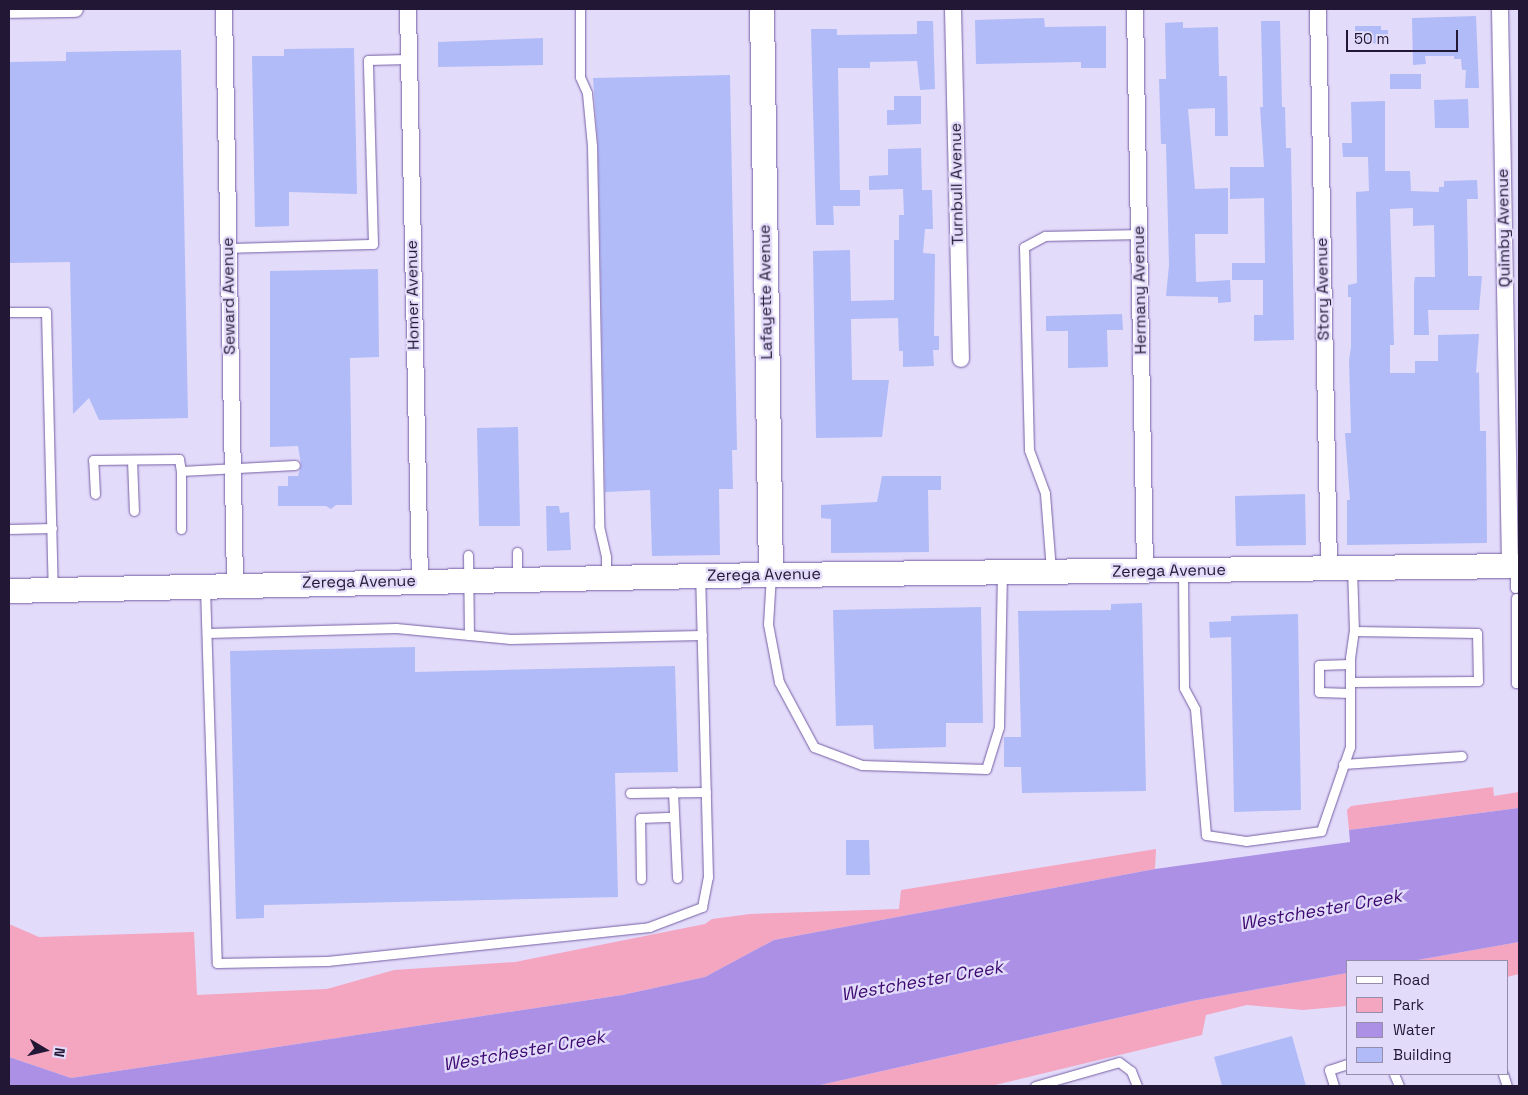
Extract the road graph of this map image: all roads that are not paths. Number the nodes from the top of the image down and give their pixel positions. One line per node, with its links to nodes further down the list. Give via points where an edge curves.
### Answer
1 (35, 9): 2 (street); 11 (street)
2 (75, 9)
3 (224, 9): 14 (street, Seward Avenue)
4 (408, 9): 12 (street, Homer Avenue)
5 (580, 9): 36 (lane, via 580,77 587,93 595,240 599,526 605,548)
6 (762, 9): 34 (main road, Lafayette Avenue)
7 (953, 9): 16 (street, Turnbull Avenue)
8 (1135, 9): 13 (street, Hermany Avenue)
9 (1318, 9): 28 (street, Story Avenue)
10 (1500, 9): 31 (street, Quimby Avenue)
11 (9, 10)
12 (408, 59): 14 (lane, via 368,60 374,244); 38 (street, Homer Avenue)
13 (1139, 234): 29 (street, Hermany Avenue); 33 (lane, via 1045,236 1024,247 1029,450 1045,493)
14 (228, 248): 20 (street, Seward Avenue)
15 (9, 312): 23 (lane, via 46,312)
16 (960, 358)
17 (132, 460): 19 (lane, via 179,459); 21 (lane, via 92,460); 22 (lane)
18 (295, 465): 20 (lane)
19 (181, 471): 20 (lane); 24 (lane)
20 (232, 471): 40 (street, Seward Avenue)
21 (95, 494)
22 (134, 511)
23 (52, 528): 25 (lane); 42 (lane)
24 (181, 528)
25 (9, 529)
26 (517, 552): 37 (lane)
27 (468, 555): 39 (lane)
28 (1340, 569): 30 (main road, Zerega Avenue); 31 (main road, Zerega Avenue); 45 (lane)
29 (1145, 571): 30 (main road, Zerega Avenue); 33 (main road, Zerega Avenue)
30 (1183, 571): 54 (lane, via 1184,688 1195,709 1206,835 1246,841 1321,831)
31 (1515, 572)
32 (1002, 573): 33 (main road, Zerega Avenue); 34 (main road, Zerega Avenue); 34 (lane, via 999,726 986,769 862,764 814,747 779,682 768,616)
33 (1051, 573)
34 (771, 575): 35 (main road, Zerega Avenue)
35 (700, 576): 36 (main road, Zerega Avenue); 48 (lane)
36 (606, 577): 37 (main road, Zerega Avenue)
37 (517, 579): 39 (main road, Zerega Avenue)
38 (420, 580): 39 (main road, Zerega Avenue); 40 (main road, Zerega Avenue)
39 (468, 580): 47 (lane)
40 (234, 584): 41 (main road, Zerega Avenue)
41 (205, 585): 42 (main road, Zerega Avenue); 46 (lane)
42 (53, 590): 43 (main road, Zerega Avenue)
43 (9, 591)
44 (1516, 598): 51 (lane, via 1516,683)
45 (1354, 631): 49 (lane); 50 (lane, via 1477,633 1478,681)
46 (208, 633): 47 (lane, via 396,628); 56 (lane, via 217,963 327,961 649,927 702,907 708,877)
47 (469, 635): 48 (lane, via 510,639)
48 (702, 635): 56 (lane)
49 (1350, 664): 50 (lane); 52 (lane, via 1319,665 1319,692)
50 (1350, 682): 52 (lane)
51 (1519, 683)
52 (1350, 693): 54 (lane, via 1350,747)
53 (1462, 756): 54 (lane)
54 (1343, 764)
55 (673, 792): 56 (lane); 57 (lane); 58 (lane)
56 (706, 792)
57 (630, 793)
58 (674, 817): 59 (lane); 60 (lane, via 640,818)
59 (677, 878)
60 (641, 879)
61 (1346, 1064): 64 (lane, via 1328,1070)
62 (1035, 1086): 63 (lane, via 1119,1062 1132,1071)
63 (1137, 1086)
64 (1334, 1086)

